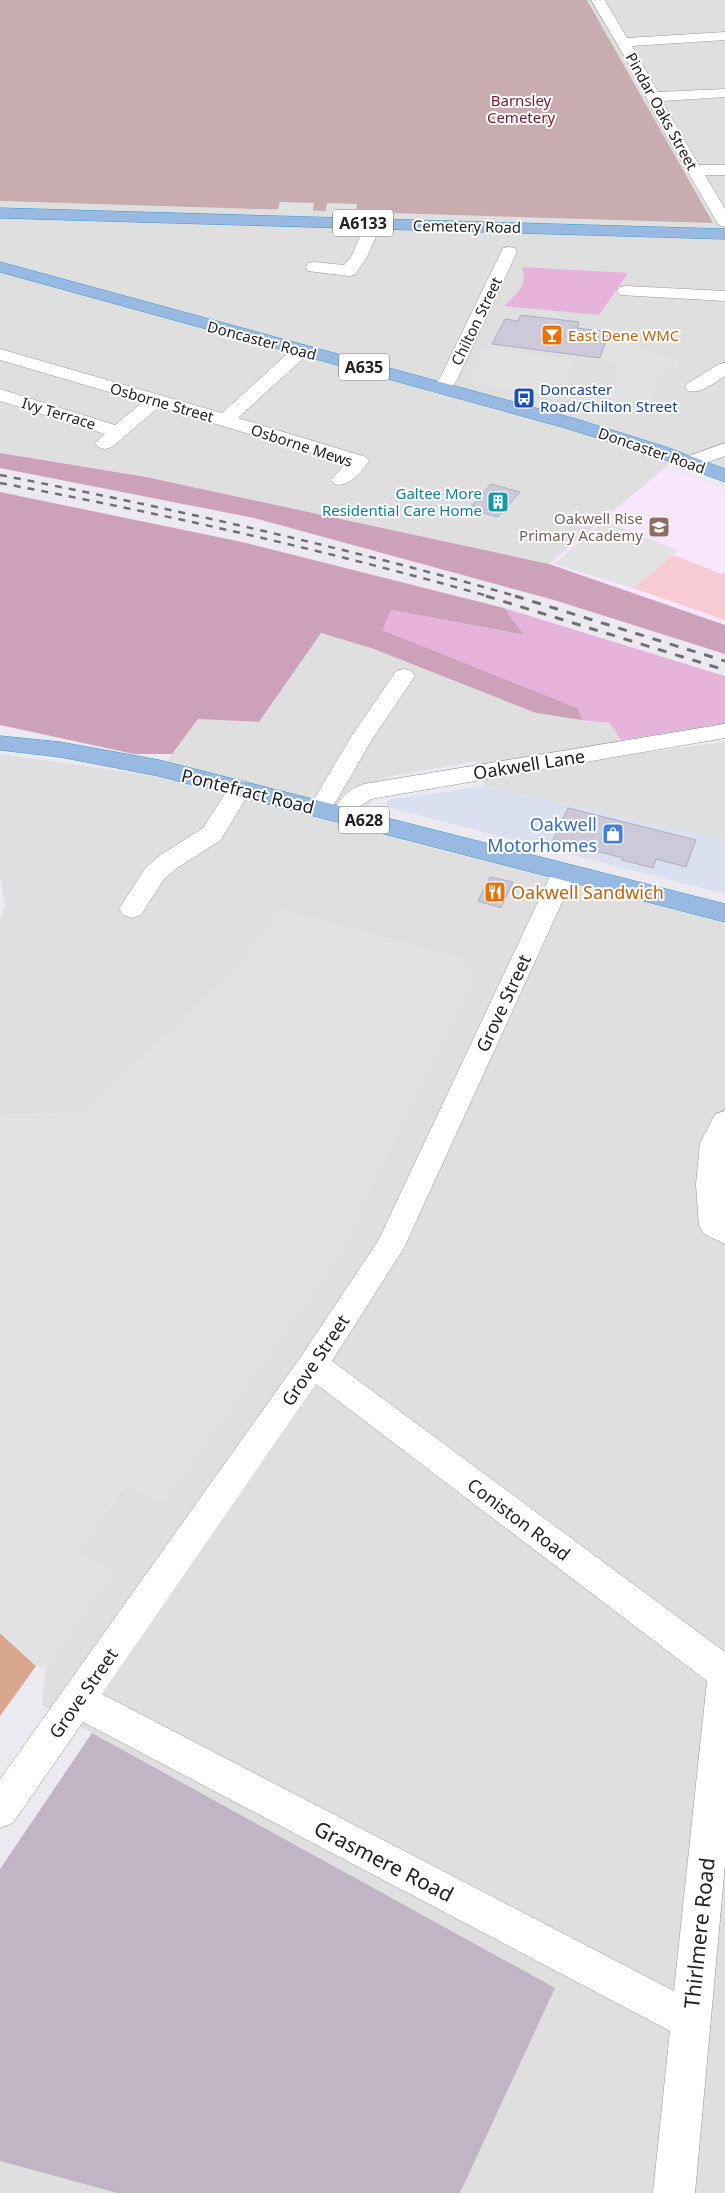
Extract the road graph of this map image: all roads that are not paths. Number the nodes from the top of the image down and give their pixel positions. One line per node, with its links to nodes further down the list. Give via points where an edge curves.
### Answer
1 (598, 0): 3 (street, Pindar Oaks Street)
2 (725, 36): 3 (street)
3 (623, 42): 5 (street, Pindar Oaks Street)
4 (725, 93): 5 (street)
5 (654, 97): 6 (street, Pindar Oaks Street)
6 (694, 170): 7 (street); 9 (street, Pindar Oaks Street)
7 (725, 170)
8 (0, 213): 10 (highway, Cemetery Road / A6133)
9 (725, 222)
10 (374, 223): 11 (highway, Cemetery Road / A6133); 14 (street, via 349,271)
11 (725, 234)
12 (509, 252): 21 (street, Chilton Street, via 448,380)
13 (0, 267): 17 (highway, Doncaster Road / A635)
14 (314, 267)
15 (626, 291): 16 (street)
16 (725, 296)
17 (302, 350): 21 (highway, Doncaster Road / A635); 24 (street, Osborne Street)
18 (0, 354): 23 (street, Osborne Street)
19 (725, 368): 20 (street)
20 (694, 387)
21 (440, 388): 28 (highway, Doncaster Road / A635, via 596,431)
22 (0, 394): 25 (street, Ivy Terrace)
23 (156, 400): 24 (street, Osborne Street); 25 (street)
24 (225, 420): 30 (street, Osborne Mews, via 359,461)
25 (119, 432): 26 (street)
26 (102, 446)
27 (725, 449): 28 (street)
28 (690, 462): 29 (highway, Doncaster Road / A635)
29 (725, 476)
30 (342, 480)
31 (404, 676): 35 (street, via 362,737)
32 (725, 731): 36 (street, Oakwell Lane, via 364,792 350,802)
33 (0, 742): 34 (highway, Pontefract Road / A628, via 99,755)
34 (240, 788): 35 (highway, Pontefract Road / A628); 38 (street, via 212,834 155,873)
35 (320, 809): 36 (highway, Pontefract Road / A628)
36 (343, 815): 37 (highway, Pontefract Road / A628)
37 (564, 872): 39 (highway, Pontefract Road / A628); 42 (street, Grove Street, via 388,1248)
38 (132, 909)
39 (725, 913)
40 (725, 1122): 41 (street, via 714,1143 710,1185 714,1226)
41 (725, 1232)
42 (313, 1364): 43 (street, Coniston Road); 44 (street, Grove Street)
43 (725, 1673): 46 (street, Thirlmere Road)
44 (78, 1700): 45 (street, Grove Street); 46 (street, Grasmere Road)
45 (0, 1810)
46 (690, 2020): 47 (street, Thirlmere Road)
47 (674, 2193)

